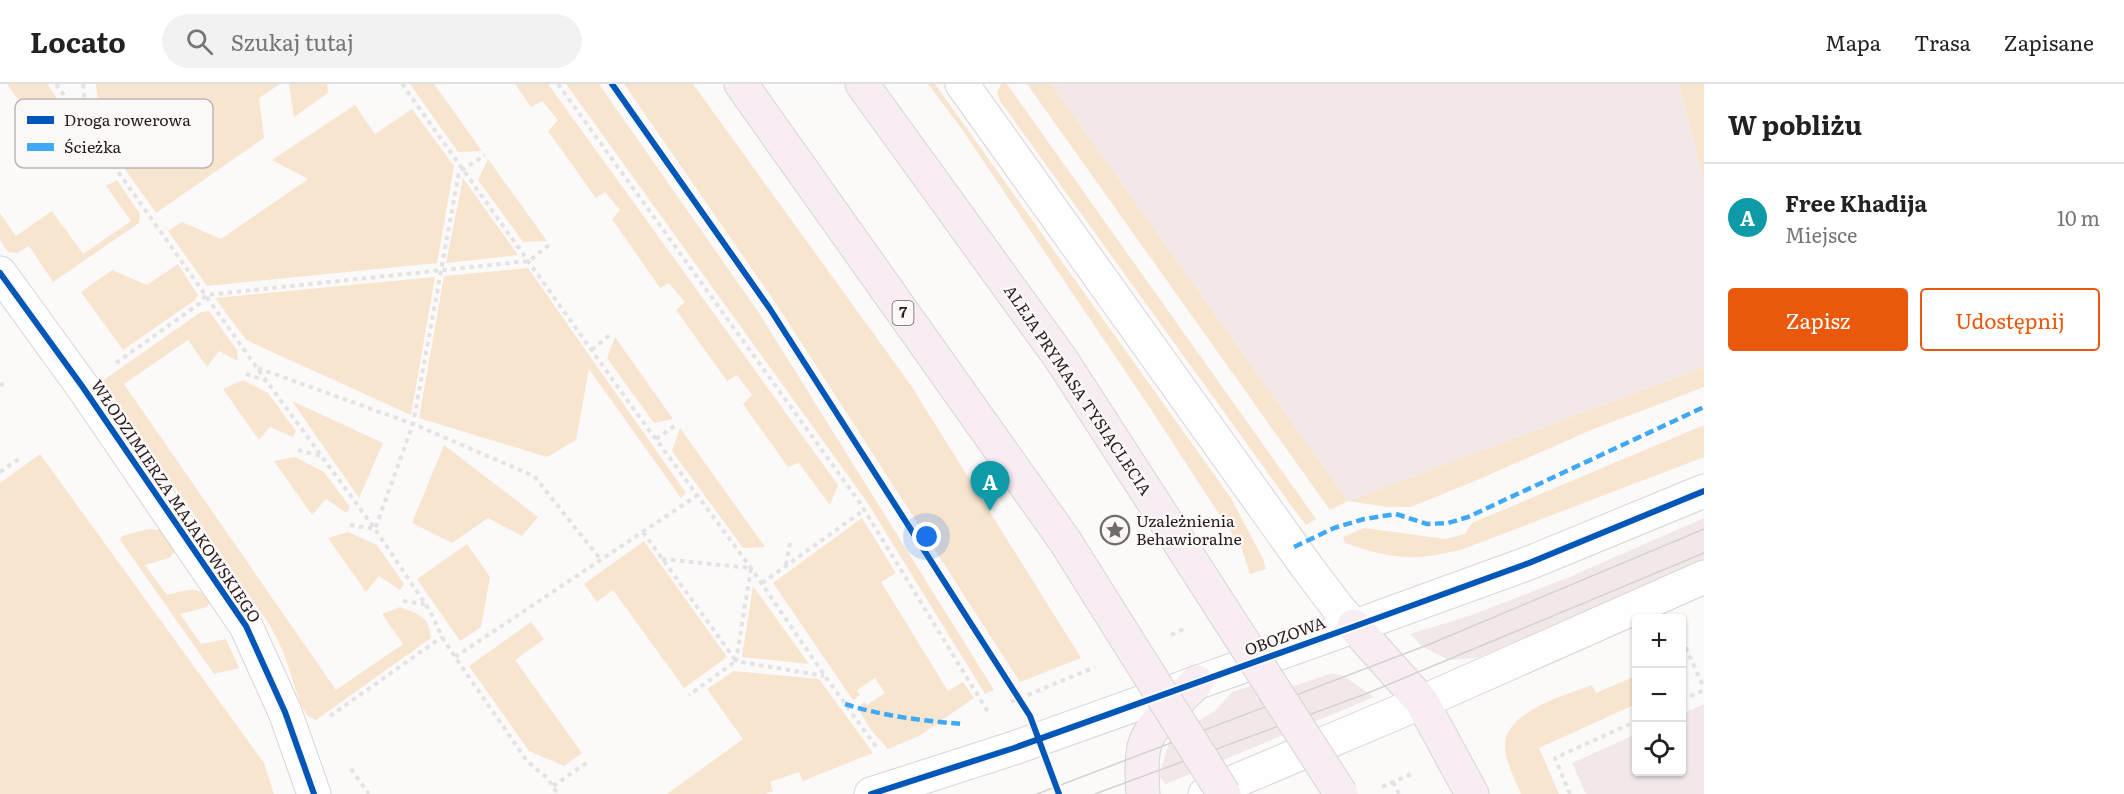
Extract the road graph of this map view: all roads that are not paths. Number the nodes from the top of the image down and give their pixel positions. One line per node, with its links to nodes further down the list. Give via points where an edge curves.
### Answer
1 (741, 84): 14 (main road, 7, bridge, via 1065,541)
2 (862, 84): 15 (main road, ALEJA PRYMASA TYSIĄCLECIA, bridge, via 1061,359)
3 (962, 84): 7 (street)
4 (0, 273): 10 (street, WŁODZIMIERZA MAJAKOWSKIEGO, via 246,626 285,712)
5 (1704, 491): 7 (street, OBOZOWA, via 1529,563)
6 (1704, 577): 9 (street)
7 (1354, 626): 8 (street, OBOZOWA); 9 (main road)
8 (1197, 682): 11 (street, OBOZOWA); 12 (main road, via 1154,726 1145,744)
9 (1422, 702): 13 (street); 16 (main road)
10 (314, 794)
11 (872, 794)
12 (1143, 794)
13 (1205, 794)
14 (1224, 794)
15 (1341, 794)
16 (1472, 794)

